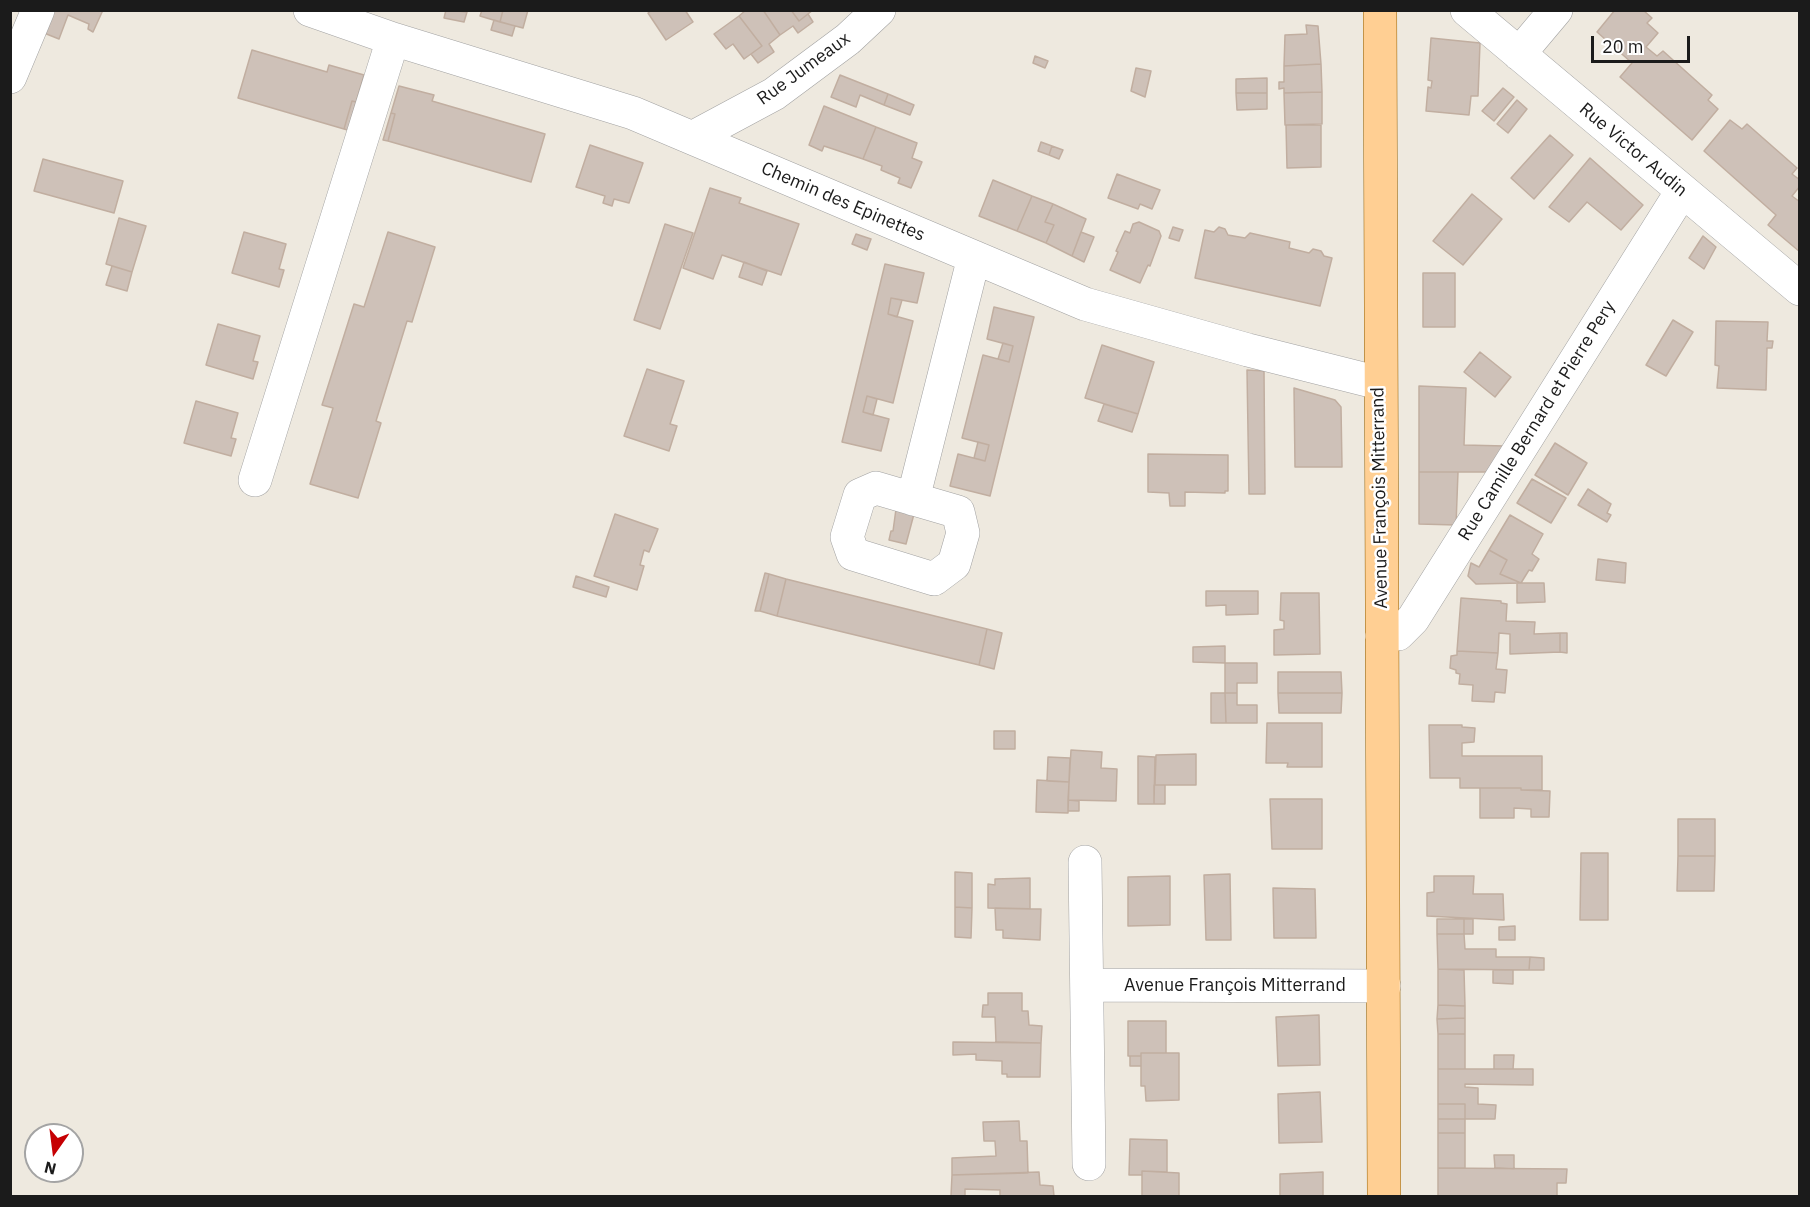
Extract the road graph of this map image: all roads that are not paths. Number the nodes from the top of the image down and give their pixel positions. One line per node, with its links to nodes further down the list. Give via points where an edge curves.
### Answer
1 (38, 10): 9 (street)
2 (310, 10): 7 (street, Chemin des Epinettes)
3 (879, 10): 10 (street, Rue Jumeaux, via 848,39 774,94)
4 (1380, 10): 14 (main road, Avenue François Mitterrand)
5 (1467, 10): 8 (street, Rue Victor Audin)
6 (1556, 10): 8 (street)
7 (393, 39): 10 (street, Chemin des Epinettes, via 633,113); 15 (street)
8 (1519, 54): 11 (street, Rue Victor Audin)
9 (10, 77)
10 (692, 138): 12 (street, Chemin des Epinettes)
11 (1682, 191): 13 (street, Rue Victor Audin); 17 (street, Rue Camille Bernard et Pierre Pery, via 1413,618 1398,634)
12 (974, 257): 14 (street, Chemin des Epinettes, via 1085,304); 16 (street)
13 (1800, 289)
14 (1379, 383): 17 (main road, Avenue François Mitterrand)
15 (255, 480)
16 (913, 499)
17 (1382, 636): 20 (main road, Avenue François Mitterrand)
18 (1085, 862): 19 (street)
19 (1087, 986): 20 (street, Avenue François Mitterrand); 21 (street)
20 (1384, 986): 22 (main road, Avenue François Mitterrand)
21 (1089, 1164)
22 (1384, 1197)

